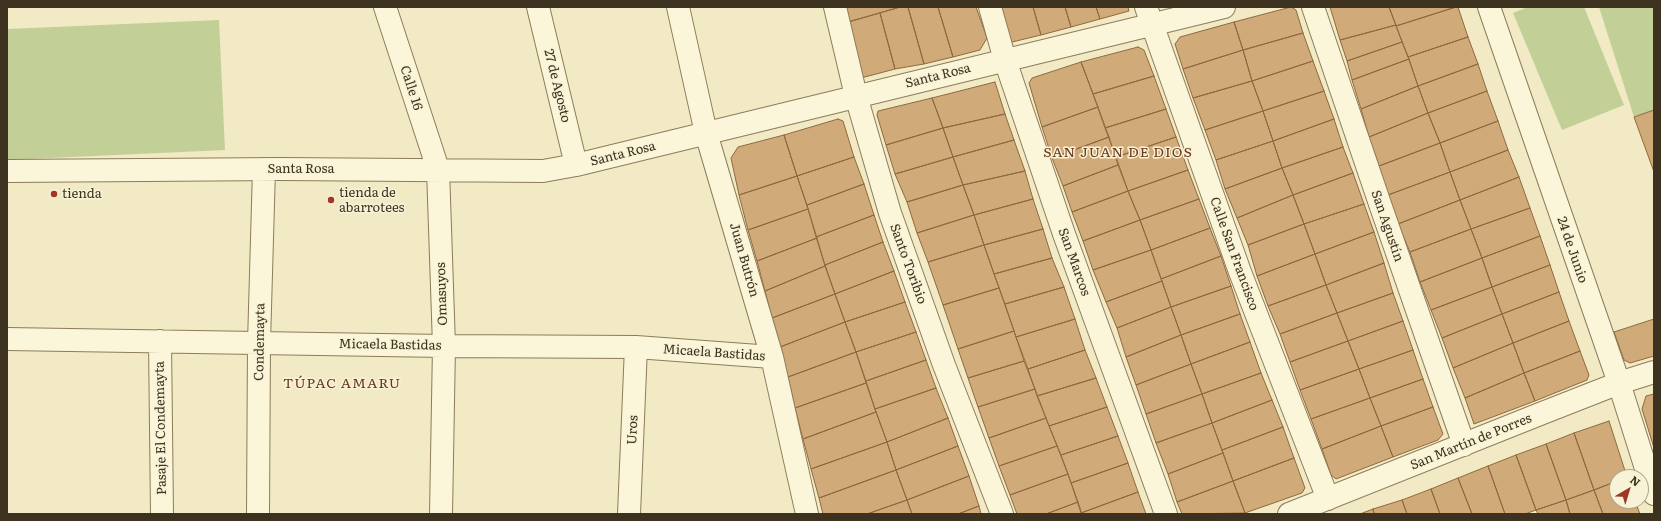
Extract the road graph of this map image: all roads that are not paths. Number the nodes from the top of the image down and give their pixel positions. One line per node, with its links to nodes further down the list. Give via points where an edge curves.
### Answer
1 (385, 7): 15 (street, Calle 16)
2 (538, 7): 13 (street, 27 de Agosto)
3 (678, 7): 12 (street, Juan Butrón)
4 (835, 7): 11 (street, Santo Toribio)
5 (990, 7): 10 (street, San Marcos)
6 (1224, 7): 9 (street, Santa Rosa)
7 (1313, 7): 25 (street, San Agustín)
8 (1489, 7): 24 (street, 24 de Junio)
9 (1149, 16): 10 (street, Santa Rosa); 27 (street, Calle San Francisco, via 1240,272)
10 (1005, 60): 11 (street, Santa Rosa); 34 (street, San Marcos, via 1064,234)
11 (856, 96): 12 (street, Santa Rosa); 33 (street, Santo Toribio, via 890,213 944,366)
12 (706, 133): 13 (street, Santa Rosa); 22 (street, Juan Butrón)
13 (576, 166): 15 (street, Santa Rosa, via 543,171)
14 (264, 169): 15 (street, Santa Rosa); 16 (street, Santa Rosa); 19 (street, Condemayta)
15 (438, 169): 20 (street, Omasuyos)
16 (7, 171)
17 (7, 339): 18 (street, Micaela Bastidas)
18 (160, 341): 19 (street, Micaela Bastidas); 28 (street, Pasaje El Condemayta)
19 (260, 343): 20 (street, Micaela Bastidas); 29 (street, Condemayta)
20 (444, 346): 21 (street, Micaela Bastidas); 30 (street, Omasuyos)
21 (636, 347): 22 (street, Micaela Bastidas); 31 (street, Uros)
22 (772, 357): 32 (street, Juan Butrón)
23 (1654, 372): 24 (street, San Martín de Porres)
24 (1619, 383): 25 (street, San Martín de Porres); 26 (street, 24 de Junio)
25 (1464, 445): 27 (street, San Martín de Porres)
26 (1654, 494)
27 (1328, 499): 35 (street, San Martín de Porres)
28 (162, 514)
29 (258, 514)
30 (441, 514)
31 (629, 514)
32 (807, 514)
33 (1002, 514)
34 (1166, 514)
35 (1290, 514)

